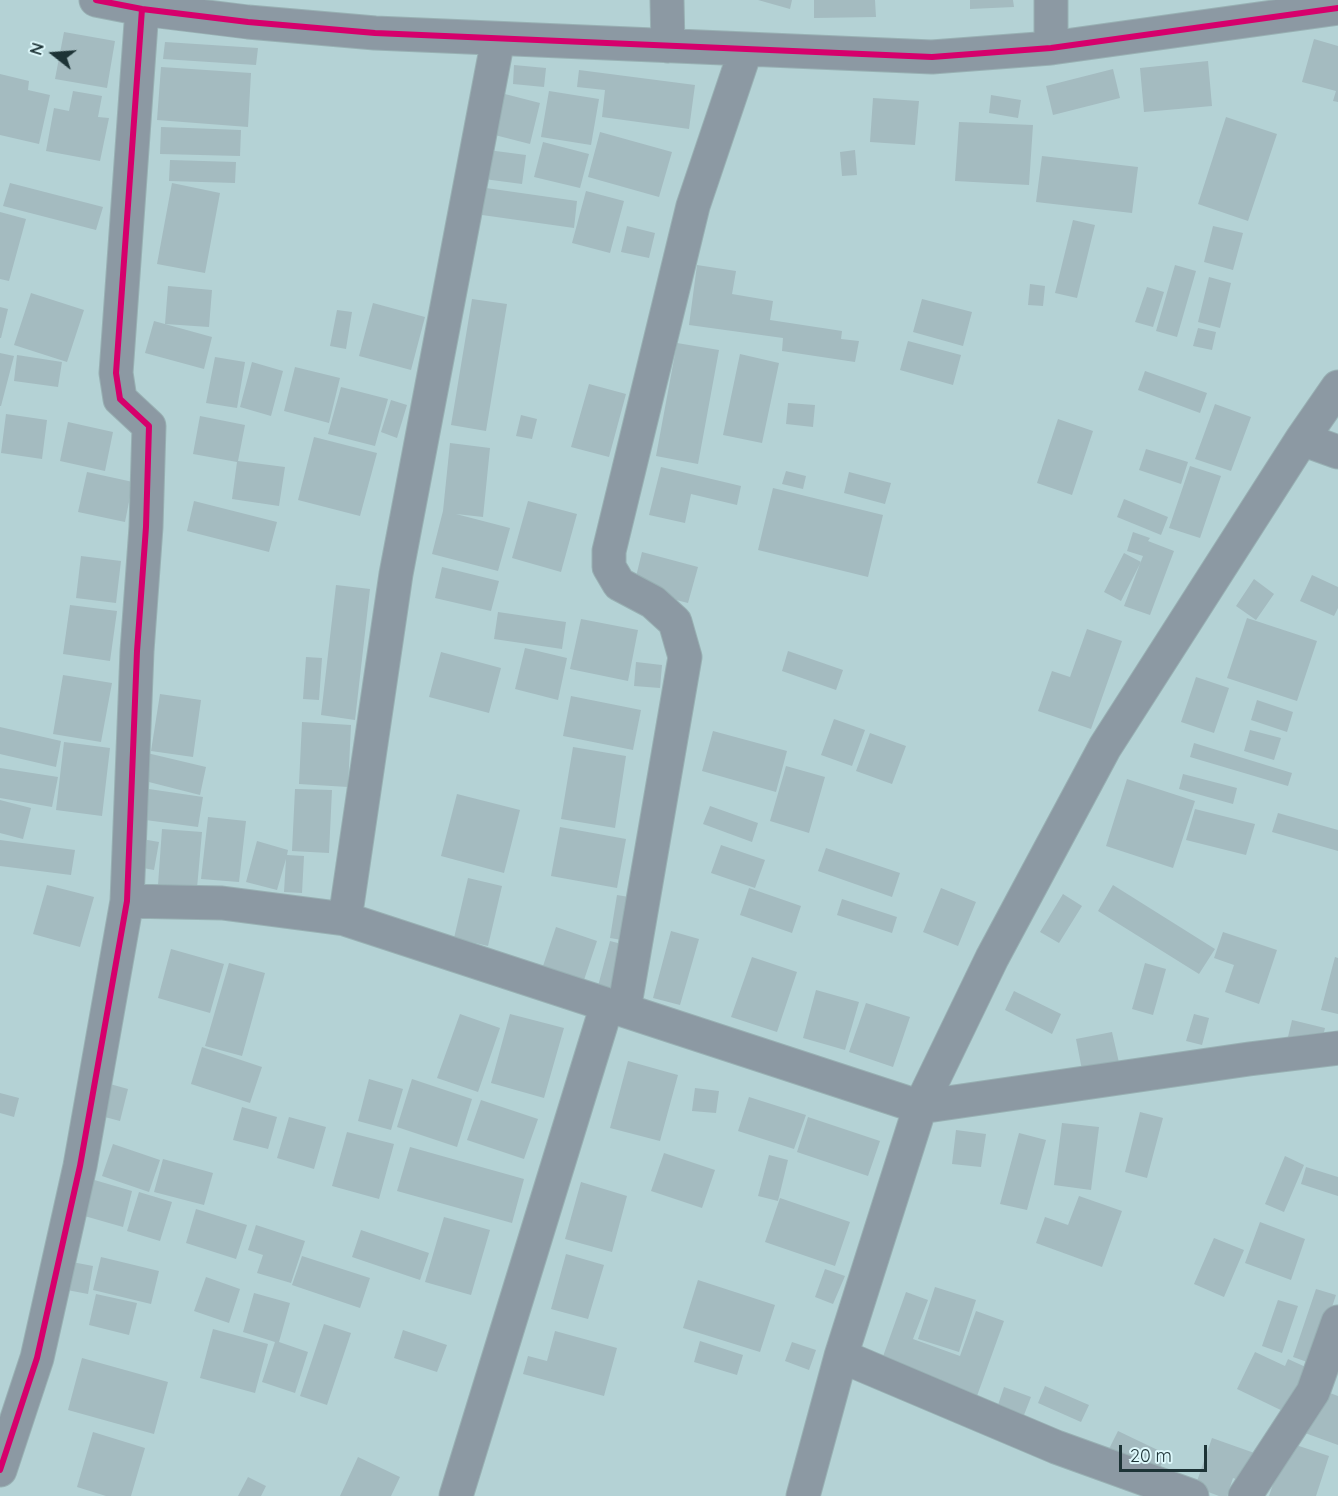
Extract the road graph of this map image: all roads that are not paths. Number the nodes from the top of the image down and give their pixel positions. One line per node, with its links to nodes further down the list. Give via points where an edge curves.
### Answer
1 (96, 0): 5 (street)
2 (667, 0): 7 (street)
3 (1051, 0): 8 (street)
4 (1338, 8): 8 (street)
5 (142, 9): 6 (street, via 364,32); 13 (street, via 116,373 120,399 149,426)
6 (498, 39): 7 (street); 14 (street, via 396,574)
7 (668, 46): 9 (street)
8 (1052, 48): 9 (street, via 932,57)
9 (746, 50): 15 (street, via 693,206 609,551 609,567 619,584 653,602 675,622 685,657)
10 (1338, 387): 11 (street)
11 (1302, 440): 12 (street); 17 (street, via 1105,747 992,958)
12 (1338, 452)
13 (127, 901): 14 (street, via 222,903); 20 (street, via 80,1166 37,1358)
14 (345, 919): 15 (street)
15 (616, 1007): 17 (street); 21 (street)
16 (1338, 1048): 17 (street)
17 (920, 1107): 19 (street)
18 (1338, 1322): 24 (street, via 1313,1392)
19 (841, 1356): 22 (street); 23 (street, via 1056,1447)
20 (0, 1470)
21 (456, 1496)
22 (803, 1496)
23 (1192, 1496)
24 (1245, 1496)

